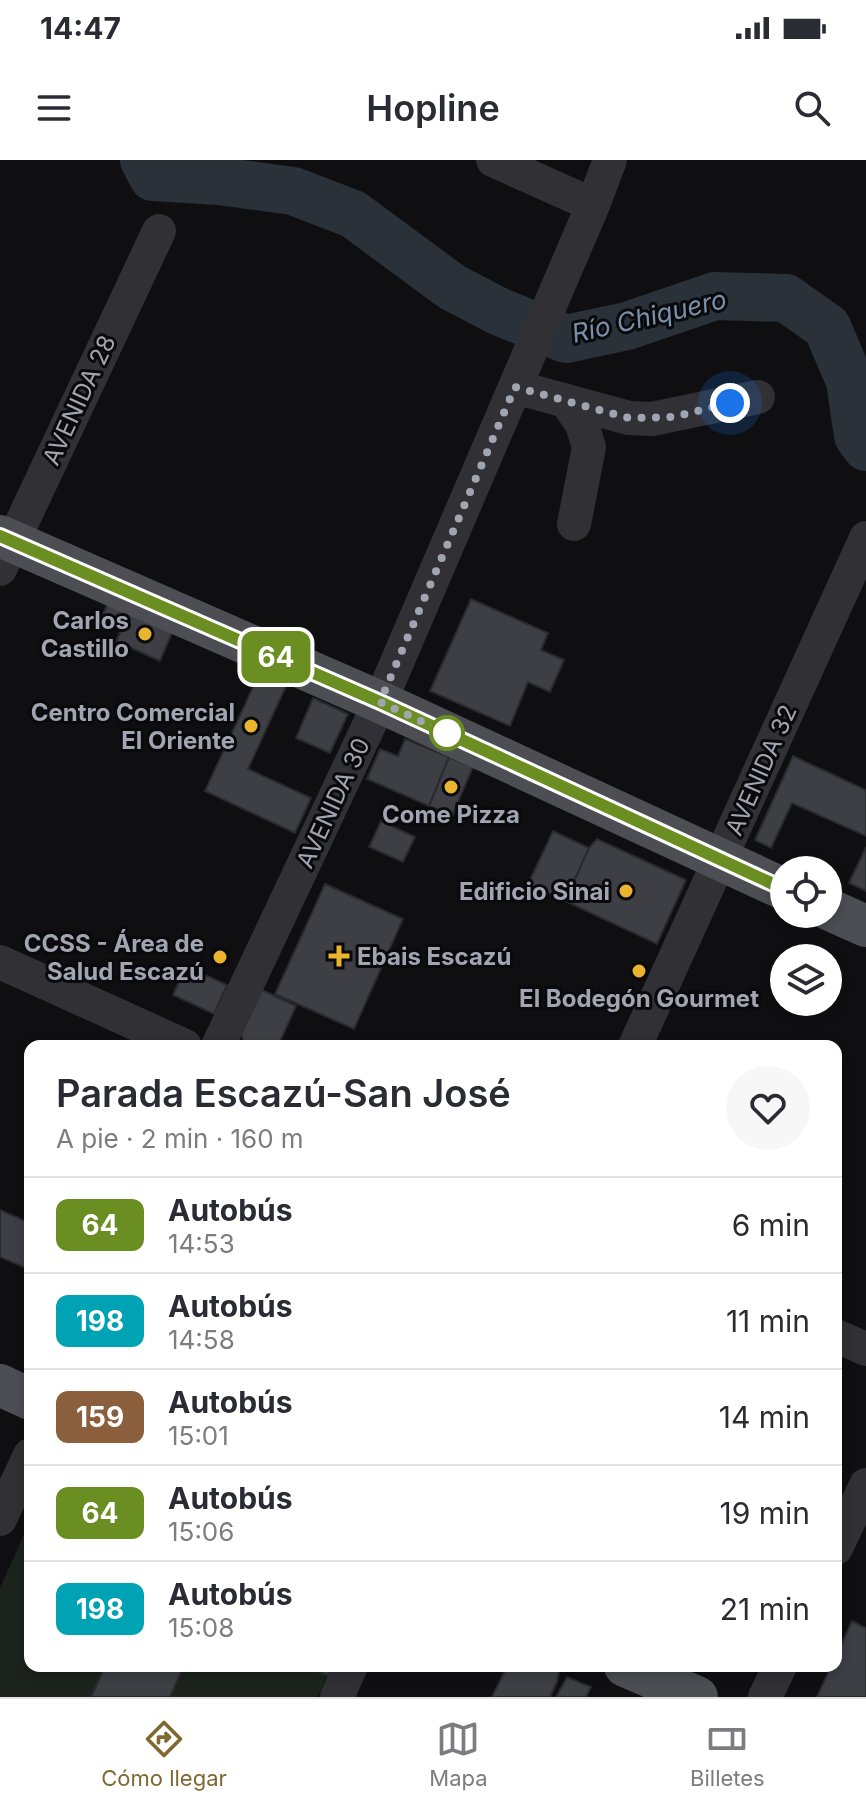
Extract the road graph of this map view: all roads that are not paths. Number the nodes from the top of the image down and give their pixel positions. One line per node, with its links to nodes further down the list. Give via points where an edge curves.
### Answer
1 (493, 160): 3 (street)
2 (610, 160): 3 (street, AVENIDA 30)
3 (593, 205): 5 (street, AVENIDA 30)
4 (159, 231): 10 (street, AVENIDA 28)
5 (515, 387): 7 (street); 11 (street, AVENIDA 30)
6 (758, 397): 7 (street, via 652,419)
7 (565, 400): 8 (street, via 582,424 589,447)
8 (574, 524)
9 (866, 538): 12 (street, AVENIDA 32)
10 (4, 549): 11 (main road)
11 (380, 702): 12 (main road); 18 (street, AVENIDA 30)
12 (721, 860): 13 (main road); 19 (street, AVENIDA 32)
13 (770, 883)
14 (842, 915): 15 (main road)
15 (866, 926)
16 (0, 962): 17 (street)
17 (172, 1040)
18 (221, 1040)
19 (638, 1040)
20 (842, 1339): 21 (street)
21 (866, 1349)
22 (0, 1385): 23 (main road)
23 (24, 1396)
24 (24, 1468): 26 (street)
25 (866, 1485): 27 (street)
26 (0, 1519)
27 (842, 1535)
28 (348, 1672): 31 (street)
29 (639, 1672): 32 (main road)
30 (777, 1672): 33 (street)
31 (337, 1697)
32 (697, 1697)
33 (765, 1697)

